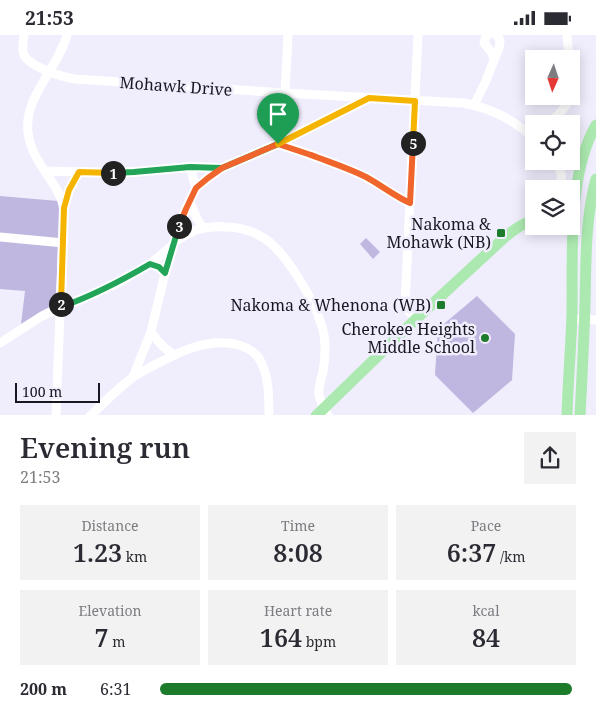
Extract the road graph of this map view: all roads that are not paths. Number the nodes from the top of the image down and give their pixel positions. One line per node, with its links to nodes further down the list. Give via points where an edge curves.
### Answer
1 (24, 35): 10 (street, Mohawk Drive, via 24,55)
2 (68, 35): 10 (street)
3 (288, 35): 11 (street)
4 (418, 35): 13 (street)
5 (488, 35): 9 (street, via 484,43)
6 (496, 35): 9 (street, via 500,44)
7 (567, 35): 8 (street)
8 (568, 50)
9 (494, 59): 14 (street)
10 (50, 71): 11 (street, Mohawk Drive, via 82,80); 22 (street, via 33,100 27,122 34,153)
11 (285, 93): 12 (street, Mohawk Drive)
12 (369, 98): 13 (street, Mohawk Drive); 19 (street)
13 (415, 101): 14 (street, Mohawk Drive); 28 (street)
14 (474, 105): 18 (street, Mohawk Drive, via 504,116)
15 (566, 105): 16 (street)
16 (558, 115)
17 (596, 125): 25 (main road, via 586,148)
18 (525, 131)
19 (278, 144): 21 (street); 28 (street, via 366,177)
20 (190, 167): 21 (street); 23 (street); 26 (street)
21 (222, 168): 26 (street)
22 (46, 171): 23 (street); 29 (street, via 59,192)
23 (79, 172): 29 (street)
24 (596, 179): 31 (main road, via 592,195)
25 (579, 180)
26 (196, 188): 27 (street)
27 (190, 201): 32 (street); 35 (street)
28 (410, 203): 41 (street, via 405,304)
29 (64, 208): 36 (street)
30 (525, 224): 41 (main road, via 505,237)
31 (592, 225): 42 (main road)
32 (202, 228): 35 (street); 47 (street, via 234,227 259,234 272,243 292,267 312,302 324,333 326,353 319,390)
33 (573, 235): 40 (main road)
34 (0, 237): 36 (street)
35 (175, 242): 37 (street); 38 (street)
36 (64, 243): 39 (street)
37 (150, 264): 38 (street); 39 (street, via 116,284)
38 (165, 273): 43 (street)
39 (61, 307): 44 (street, via 42,316); 48 (street)
40 (572, 318): 42 (street); 51 (main road)
41 (416, 319): 47 (main road)
42 (590, 320): 52 (main road)
43 (151, 332): 45 (street, via 166,350); 46 (street)
44 (1, 345)
45 (175, 355): 46 (street); 50 (street, via 217,342 240,345 253,351 266,376)
46 (133, 377): 49 (street)
47 (322, 413)
48 (57, 415)
49 (90, 415)
50 (269, 415)
51 (566, 415)
52 (580, 415)

